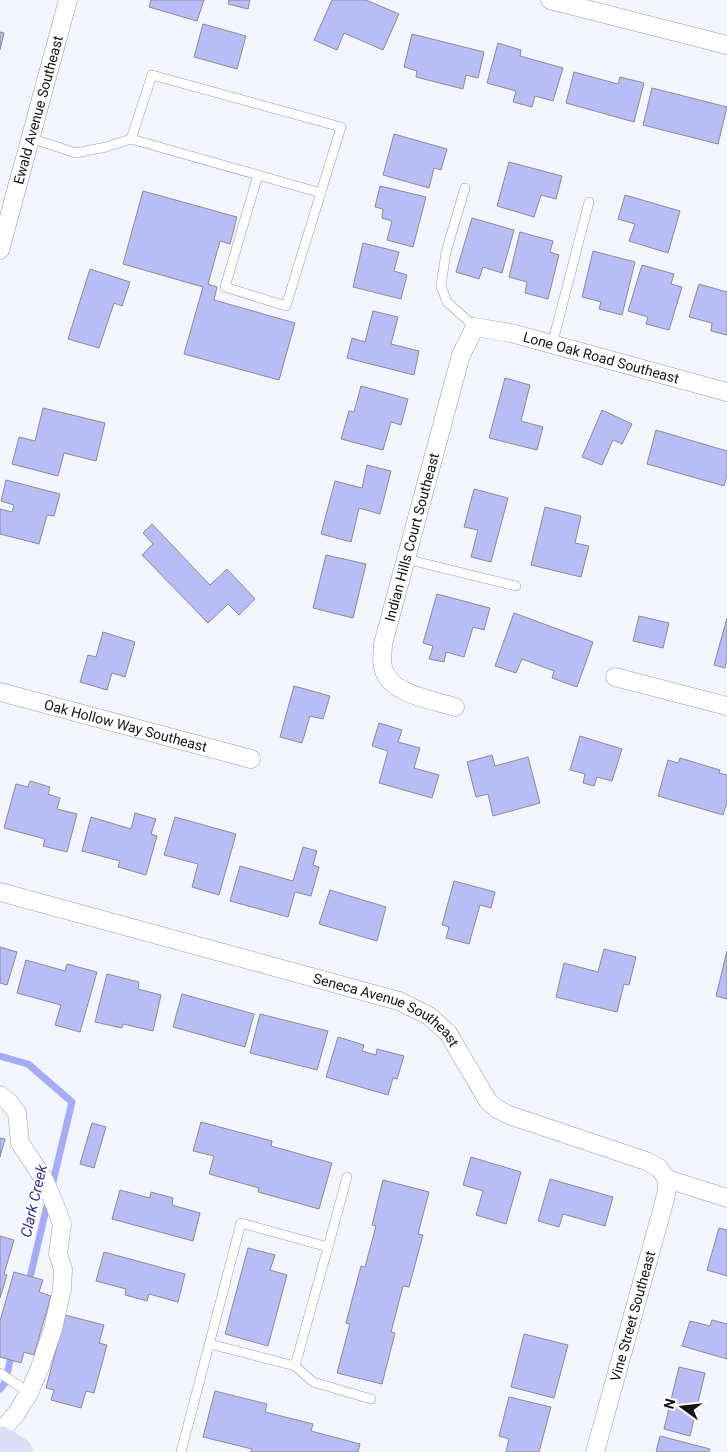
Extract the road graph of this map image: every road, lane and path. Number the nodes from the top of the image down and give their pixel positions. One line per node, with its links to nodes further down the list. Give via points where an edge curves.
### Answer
1 (68, 0): 4 (street, Ewald Avenue Southeast)
2 (550, 0): 3 (street)
3 (727, 44)
4 (30, 138): 5 (lane, via 76,153); 10 (street, Ewald Avenue Southeast)
5 (131, 140): 6 (lane); 8 (lane, via 152,74 341,127)
6 (258, 175): 8 (lane); 8 (lane, via 226,287 286,306)
7 (465, 188): 11 (lane, via 446,252 441,286 447,302)
8 (321, 193)
9 (589, 202): 12 (lane)
10 (0, 250)
11 (475, 326): 12 (street, Lone Oak Road Southeast); 14 (street, Indian Hills Court Southeast, via 461,355)
12 (552, 344): 13 (street, Lone Oak Road Southeast)
13 (727, 392)
14 (406, 559): 15 (lane); 19 (street, Indian Hills Court Southeast, via 383,644 383,668 390,681 402,691)
15 (516, 586)
16 (615, 677): 18 (street)
17 (0, 692): 20 (street, Oak Hollow Way Southeast)
18 (727, 706)
19 (455, 707)
20 (251, 758)
21 (0, 892): 24 (street, Seneca Avenue Southeast, via 399,1001 429,1016 448,1033 488,1101 497,1109 509,1116 646,1161 659,1168)
22 (0, 1095): 30 (street, via 17,1113 20,1143 45,1181 62,1224 58,1254 62,1289 53,1328)
23 (347, 1177): 26 (lane)
24 (666, 1179): 25 (street, Seneca Avenue Southeast); 36 (street, Vine Street Southeast, via 664,1203)
25 (727, 1198)
26 (328, 1247): 27 (lane, via 241,1223); 28 (lane)
27 (210, 1344): 28 (lane); 35 (lane)
28 (295, 1366): 31 (lane, via 313,1382)
29 (0, 1373): 30 (lane)
30 (29, 1393): 32 (street)
31 (371, 1399)
32 (0, 1432)
33 (0, 1440): 34 (main road)
34 (18, 1452)
35 (181, 1452)
36 (595, 1452)

